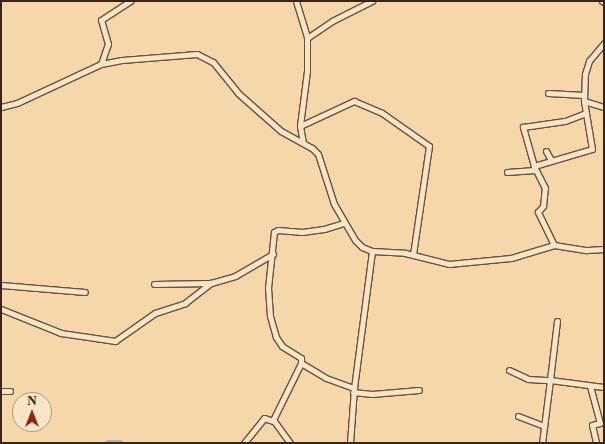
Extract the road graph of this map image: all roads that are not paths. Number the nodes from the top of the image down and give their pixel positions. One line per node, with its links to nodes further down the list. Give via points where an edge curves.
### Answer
1 (130, 1): 6 (street, via 101,20 108,44)
2 (296, 1): 4 (street)
3 (372, 1): 4 (street, via 332,21)
4 (307, 38): 12 (street, via 307,71)
5 (604, 43): 8 (street, via 587,66)
6 (101, 64): 9 (street, via 17,103); 13 (street, via 173,55 197,54 206,57 239,94 272,123)
7 (548, 93): 8 (street)
8 (584, 98): 10 (street); 11 (street)
9 (1, 107)
10 (604, 107)
11 (586, 113): 15 (street, via 592,149); 16 (street, via 565,121 524,126)
12 (300, 126): 13 (street); 23 (street, via 354,101 382,113 429,146)
13 (303, 142): 18 (street, via 312,148 322,161 329,192)
14 (546, 151): 15 (street)
15 (551, 160): 16 (street)
16 (535, 168): 17 (street); 19 (street, via 545,188 544,206 538,212)
17 (507, 172)
18 (344, 223): 21 (street, via 355,240); 22 (street, via 302,232 276,231)
19 (554, 245): 20 (street, via 587,250); 23 (street, via 511,258 459,263 435,261)
20 (604, 249)
21 (372, 251): 23 (street); 35 (street)
22 (273, 254): 24 (street, via 235,276); 30 (street, via 268,288 270,316 279,342 285,349 300,356)
23 (413, 254)
24 (211, 283): 25 (street); 28 (street, via 192,299 155,313 115,341 61,333)
25 (154, 284)
26 (1, 285): 27 (street)
27 (85, 292)
28 (1, 309)
29 (557, 321): 32 (street)
30 (301, 363): 35 (street, via 333,382); 40 (street)
31 (509, 370): 32 (street, via 528,379)
32 (550, 380): 33 (street); 41 (street)
33 (590, 386): 34 (street); 46 (street, via 600,423 592,425)
34 (604, 387)
35 (353, 390): 36 (street, via 372,394); 44 (street)
36 (419, 390)
37 (1, 391): 38 (street)
38 (10, 391)
39 (518, 416): 41 (street)
40 (273, 421): 42 (street, via 264,418); 43 (street)
41 (544, 426): 45 (street)
42 (244, 443)
43 (290, 443)
44 (350, 443)
45 (542, 443)
46 (596, 443)

